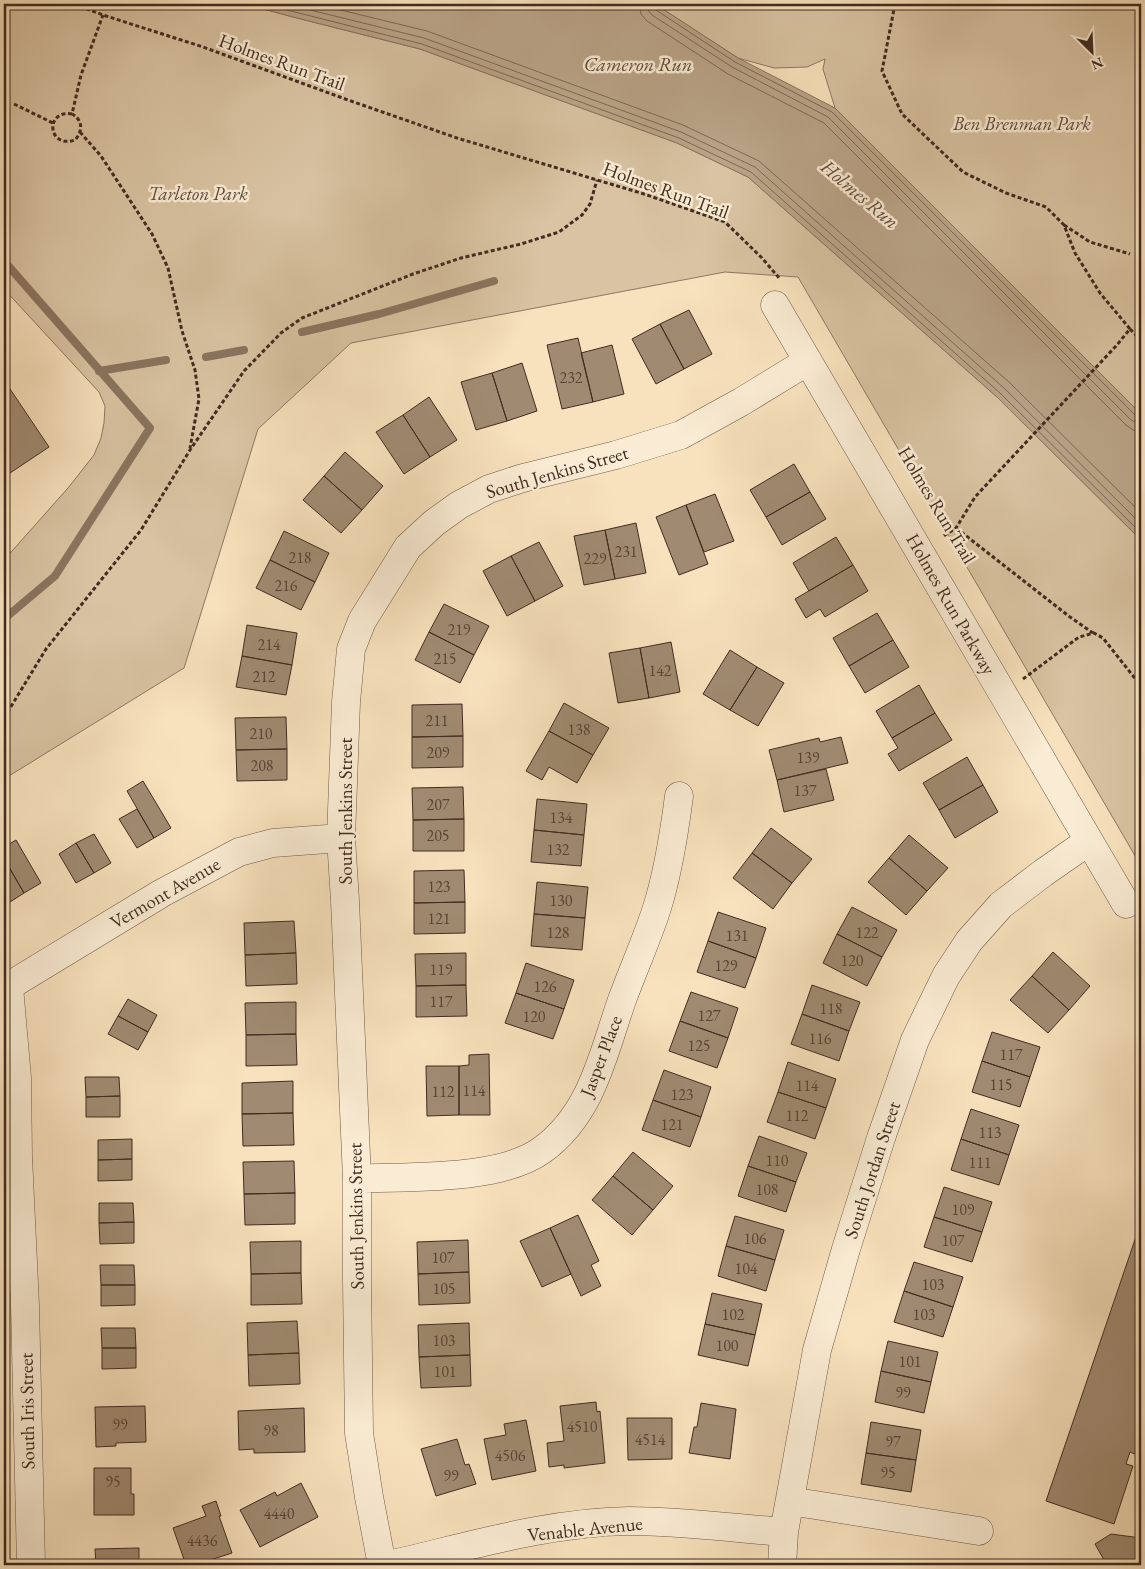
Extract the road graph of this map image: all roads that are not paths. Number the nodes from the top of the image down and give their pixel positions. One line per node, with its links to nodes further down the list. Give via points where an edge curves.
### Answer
1 (780, 294): 2 (street, Holmes Run Parkway)
2 (808, 361): 4 (street, South Jenkins Street, via 681,435 489,489 459,505 408,547 362,621 351,649); 5 (street, Holmes Run Parkway)
3 (679, 796): 8 (street, Jasper Place, via 671,855 656,912 622,999 598,1076 567,1128 541,1151 510,1166 465,1174)
4 (341, 838): 7 (street, Vermont Avenue, via 273,843 239,852 162,893); 8 (street, South Jenkins Street)
5 (1089, 841): 6 (street, Holmes Run Parkway); 9 (street, South Jordan Street, via 1002,905 969,941 946,976 915,1040 881,1138 817,1350)
6 (1126, 904)
7 (6, 988): 12 (street, South Iris Street, via 17,1078)
8 (358, 1179): 13 (street, South Jenkins Street, via 359,1433)
9 (790, 1501): 10 (street); 11 (street, South Jordan Street)
10 (979, 1531)
11 (784, 1532): 14 (street, Venable Avenue, via 627,1521 518,1536); 15 (street, South Jordan Street)
12 (30, 1565)
13 (382, 1565)
14 (389, 1565)
15 (782, 1565)

